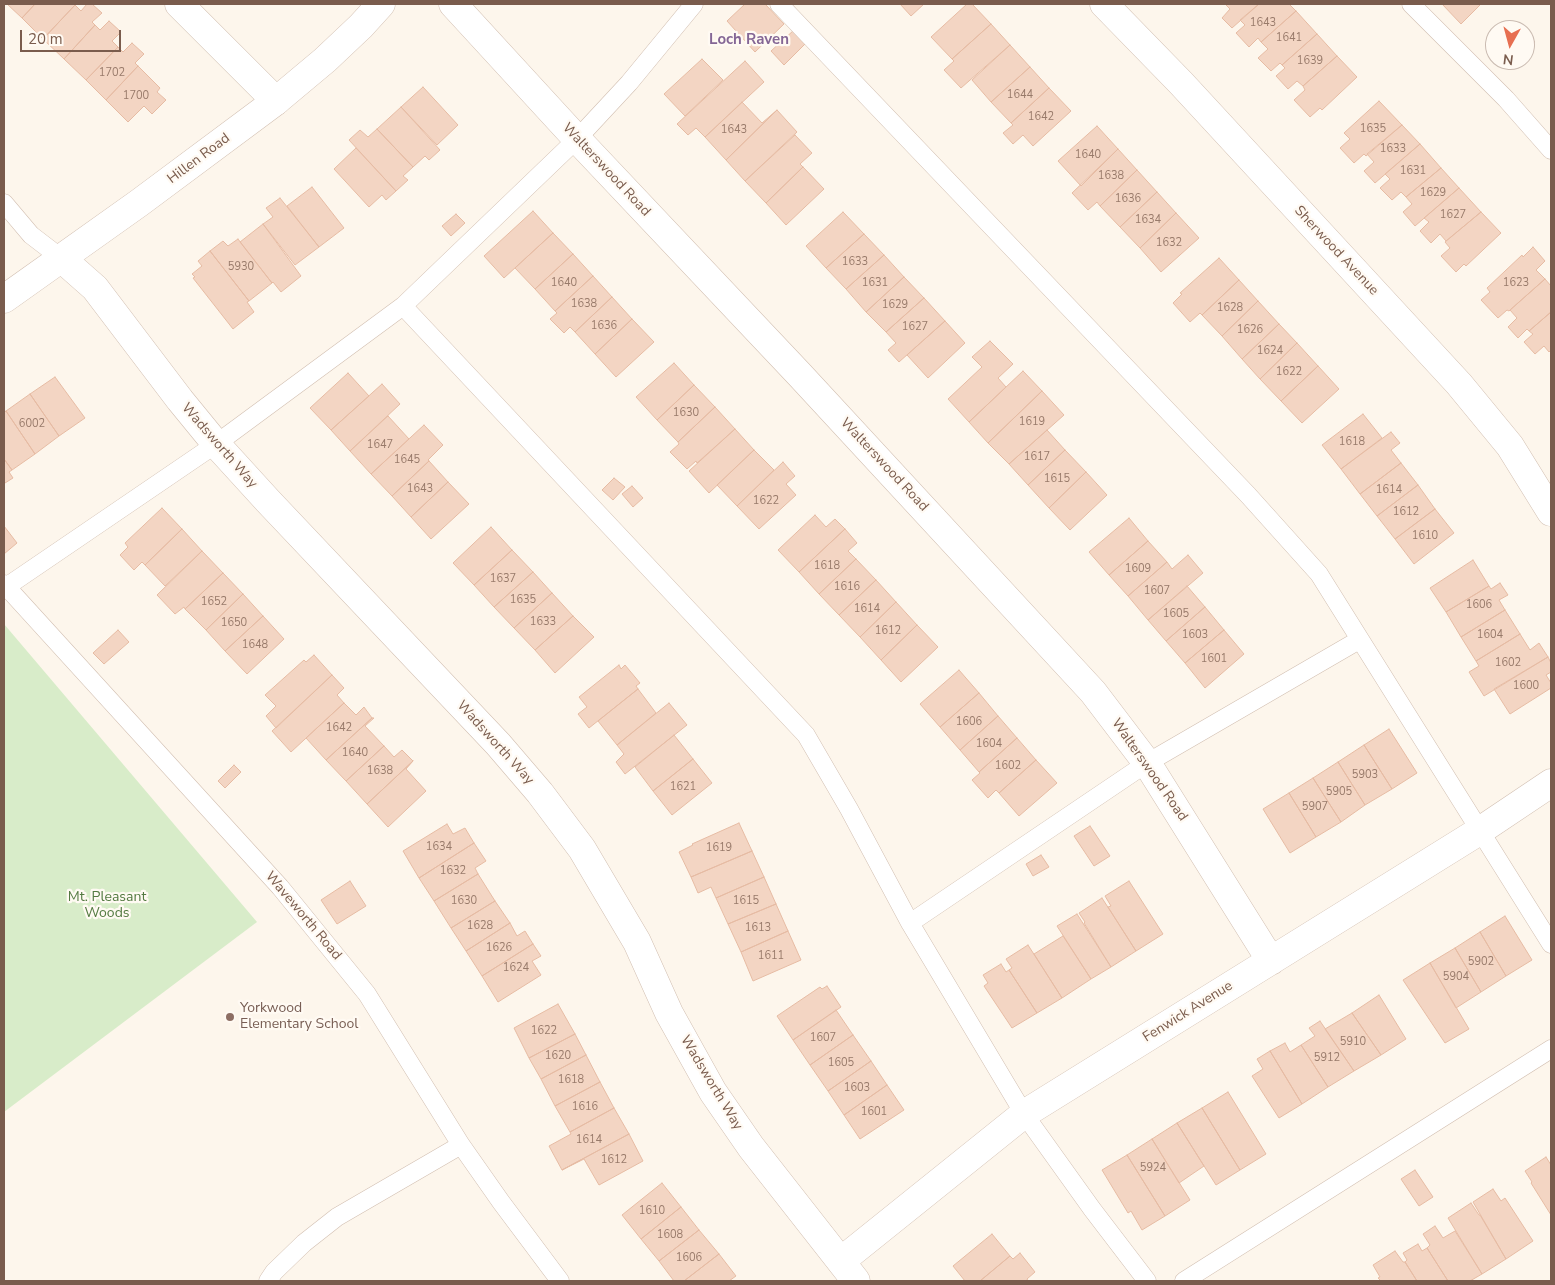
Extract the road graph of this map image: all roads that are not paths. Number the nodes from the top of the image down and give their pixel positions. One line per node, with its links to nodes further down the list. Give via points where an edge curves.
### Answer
1 (179, 4): 8 (street)
2 (381, 4): 8 (street, Hillen Road, via 325,60)
3 (453, 4): 9 (street, Walterswood Road)
4 (694, 4): 9 (lane, via 629,83)
5 (779, 4): 18 (lane, via 1248,495 1318,574)
6 (1104, 4): 16 (street, Sherwood Avenue, via 1459,384 1510,446)
7 (1411, 4): 10 (lane, via 1506,99)
8 (276, 101): 12 (street, Hillen Road)
9 (577, 139): 14 (lane); 19 (street, Walterswood Road, via 1050,644 1093,692)
10 (1551, 150)
11 (4, 203): 12 (lane, via 31,235)
12 (61, 258): 13 (street, Hillen Road); 15 (street, Wadsworth Way, via 95,288)
13 (4, 299)
14 (403, 306): 15 (lane); 22 (lane, via 806,735)
15 (216, 444): 17 (lane); 28 (street, Wadsworth Way, via 498,744 545,800 582,849 637,942 669,1013 713,1092 751,1147)
16 (1551, 512)
17 (5, 585): 27 (lane, Waveworth Road, via 311,925 367,994)
18 (1359, 640): 19 (lane); 21 (lane)
19 (1147, 763): 22 (lane); 24 (street, Walterswood Road)
20 (1551, 783): 21 (street, Fenwick Avenue)
21 (1480, 830): 23 (lane); 24 (street, Fenwick Avenue)
22 (910, 923): 26 (lane)
23 (1551, 944)
24 (1271, 961): 26 (street, Fenwick Avenue)
25 (1551, 1049): 32 (lane)
26 (1024, 1114): 28 (street, Fenwick Avenue); 31 (lane)
27 (462, 1144): 29 (lane, via 337,1217 304,1243); 30 (lane, Waveworth Road)
28 (848, 1271)
29 (268, 1281)
30 (560, 1281)
31 (1147, 1281)
32 (1184, 1281)

